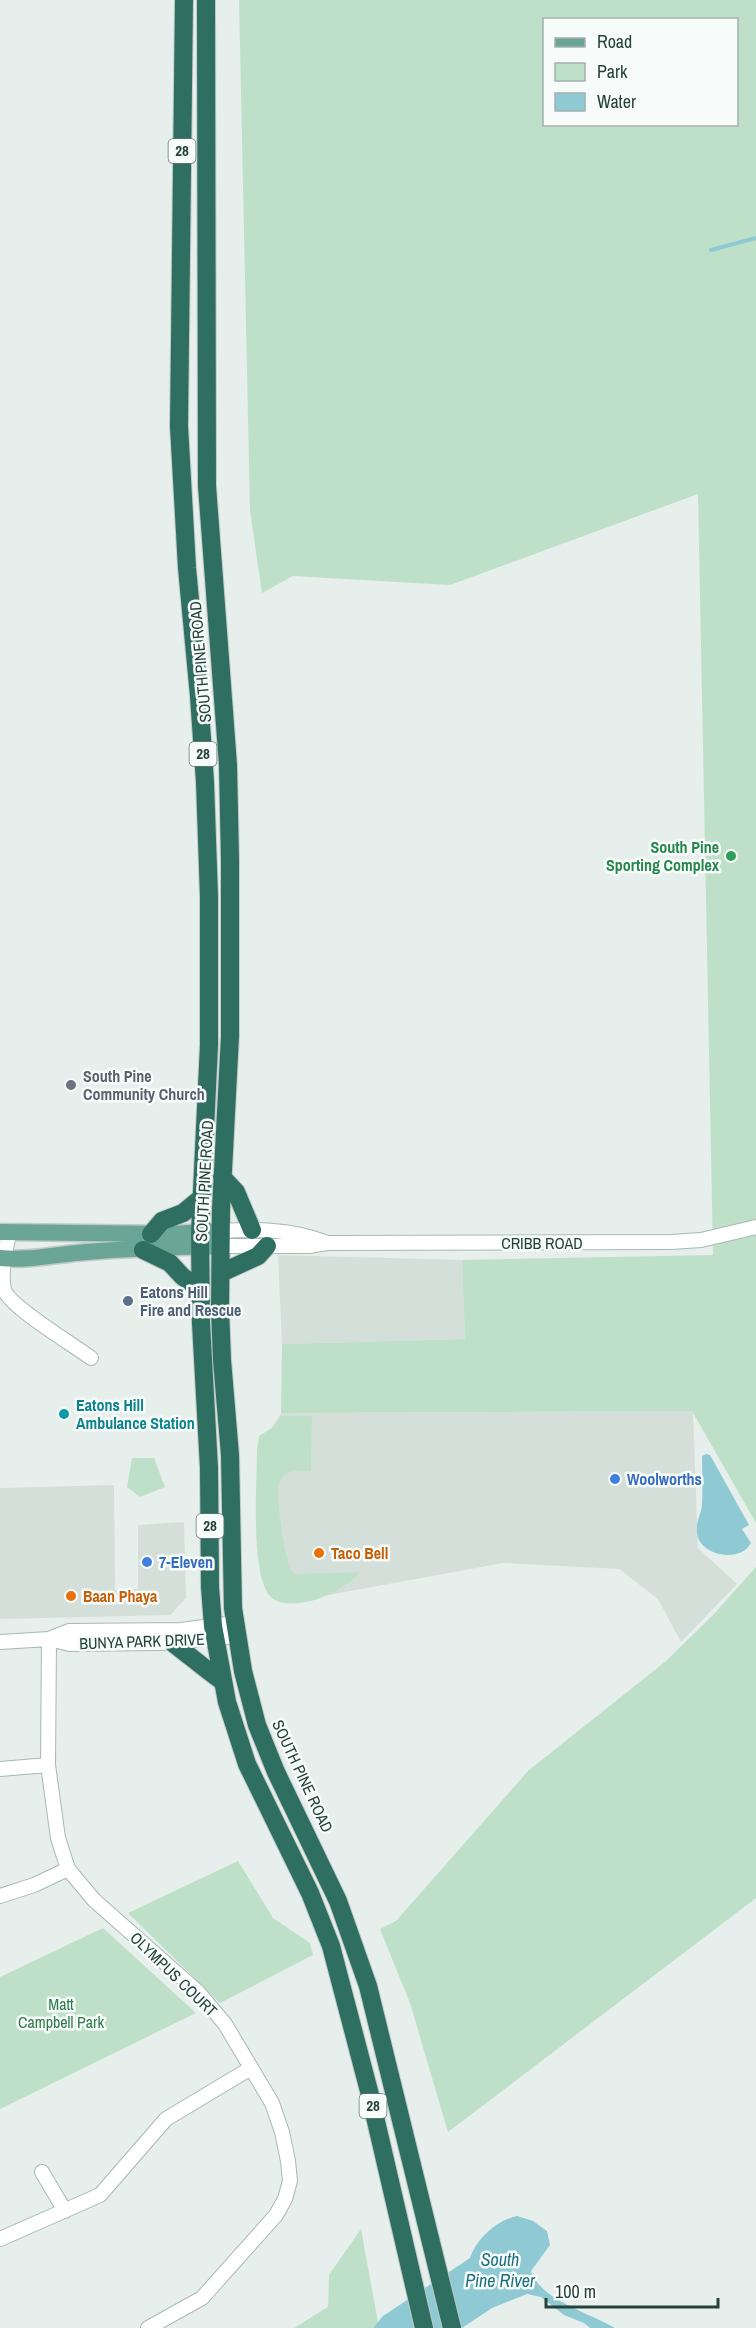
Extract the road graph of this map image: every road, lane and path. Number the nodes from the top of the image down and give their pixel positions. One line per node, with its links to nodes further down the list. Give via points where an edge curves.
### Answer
1 (184, 0): 4 (highway, SOUTH PINE ROAD / 28, via 179,426 187,568 200,696 209,897 208,1045)
2 (206, 0): 3 (highway, SOUTH PINE ROAD / 28, via 207,486 227,754 230,860 230,1036)
3 (222, 1177): 6 (highway, via 236,1192); 8 (highway, SOUTH PINE ROAD / 28)
4 (200, 1199): 9 (highway, SOUTH PINE ROAD / 28); 10 (highway, via 183,1213 162,1221)
5 (756, 1227): 11 (street, CRIBB ROAD, via 701,1240 671,1242)
6 (252, 1230): 8 (street, CRIBB ROAD); 11 (street, CRIBB ROAD, via 296,1233)
7 (5, 1233): 10 (main road); 13 (street)
8 (220, 1238): 9 (main road, CRIBB ROAD); 12 (street, CRIBB ROAD); 14 (highway, SOUTH PINE ROAD / 28)
9 (200, 1240): 10 (main road, CRIBB ROAD); 15 (highway, SOUTH PINE ROAD / 28)
10 (147, 1242): 13 (main road); 15 (highway)
11 (327, 1243): 12 (street, CRIBB ROAD)
12 (267, 1246): 14 (highway, via 258,1256)
13 (2, 1259): 16 (street, via 4,1292 16,1305)
14 (221, 1273): 17 (highway, SOUTH PINE ROAD / 28)
15 (200, 1290): 18 (highway, SOUTH PINE ROAD / 28)
16 (91, 1358)
17 (235, 1629): 18 (street, BUNYA PARK DRIVE); 33 (highway, SOUTH PINE ROAD / 28, via 250,1703 266,1748 338,1900 362,1964)
18 (214, 1632): 19 (street, BUNYA PARK DRIVE, via 69,1631); 21 (street, BUNYA PARK DRIVE); 22 (highway, SOUTH PINE ROAD / 28)
19 (49, 1639): 20 (street, BUNYA PARK DRIVE); 21 (street, BUNYA PARK DRIVE, via 69,1644); 23 (street, OLYMPUS COURT)
20 (0, 1642)
21 (173, 1643): 22 (highway)
22 (222, 1681): 32 (highway, SOUTH PINE ROAD / 28, via 247,1764 310,1893 331,1946)
23 (48, 1765): 24 (street); 25 (street, OLYMPUS COURT, via 58,1838)
24 (0, 1769)
25 (68, 1869): 26 (street, via 34,1886); 27 (street, OLYMPUS COURT, via 94,1900 198,1992 225,2024)
26 (0, 1896)
27 (251, 2067): 29 (street, via 166,2119 100,2195); 31 (street, OLYMPUS COURT, via 272,2103 282,2132 290,2181 285,2199 276,2215 202,2298)
28 (42, 2172): 29 (street)
29 (65, 2211): 30 (street)
30 (0, 2240)
31 (148, 2328)
32 (424, 2328)
33 (452, 2328)

